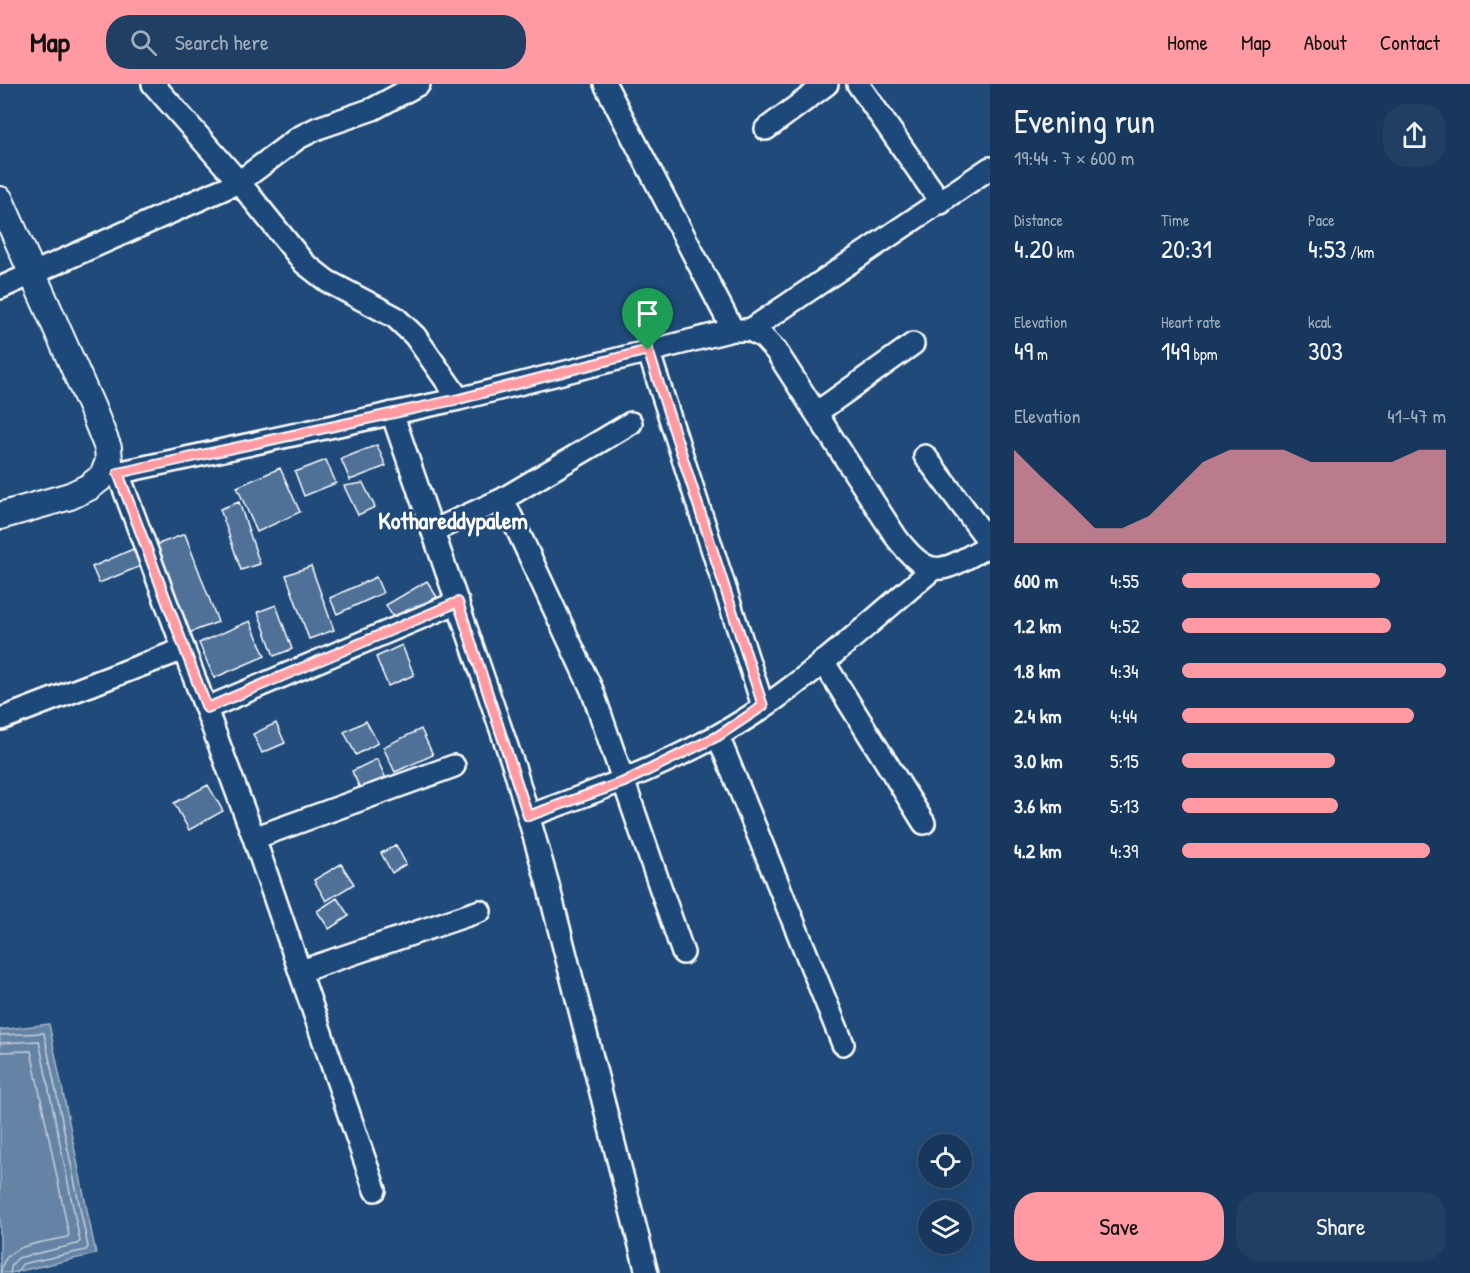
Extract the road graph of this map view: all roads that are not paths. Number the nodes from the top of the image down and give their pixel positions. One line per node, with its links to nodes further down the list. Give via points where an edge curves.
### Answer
1 (153, 84): 8 (street)
2 (419, 84): 8 (street, via 373,110 298,138)
3 (605, 84): 13 (street)
4 (858, 84): 10 (street)
5 (821, 86): 6 (street)
6 (766, 129)
7 (990, 168): 10 (street)
8 (239, 182): 11 (street); 16 (street, via 304,262 327,281 395,317 415,336)
9 (0, 200): 11 (street)
10 (940, 202): 13 (street)
11 (34, 275): 12 (street); 21 (street, via 108,448)
12 (0, 288)
13 (742, 330): 15 (street); 18 (street, via 763,337 776,351)
14 (913, 344): 18 (street)
15 (648, 350): 16 (street); 30 (street)
16 (459, 399): 17 (street)
17 (392, 413): 21 (street); 24 (street)
18 (816, 413): 26 (street, via 896,537 919,564)
19 (631, 423): 22 (street)
20 (925, 456): 25 (street)
21 (110, 475): 23 (street, via 70,496); 28 (street)
22 (503, 499): 24 (street); 35 (street, via 592,690)
23 (0, 516)
24 (433, 531): 27 (street)
25 (990, 544): 26 (street, via 947,568)
26 (933, 569): 29 (street)
27 (458, 602): 31 (street); 36 (street)
28 (184, 649): 31 (street); 32 (street)
29 (823, 661): 30 (street); 37 (street)
30 (763, 706): 33 (street)
31 (207, 708): 38 (street)
32 (1, 719)
33 (718, 736): 35 (street); 42 (street)
34 (454, 766): 38 (street)
35 (624, 782): 36 (street); 40 (street)
36 (528, 816): 44 (street)
37 (924, 823)
38 (254, 838): 41 (street)
39 (480, 911): 41 (street)
40 (683, 953)
41 (301, 971): 43 (street)
42 (843, 1044)
43 (375, 1190)
44 (647, 1273)

